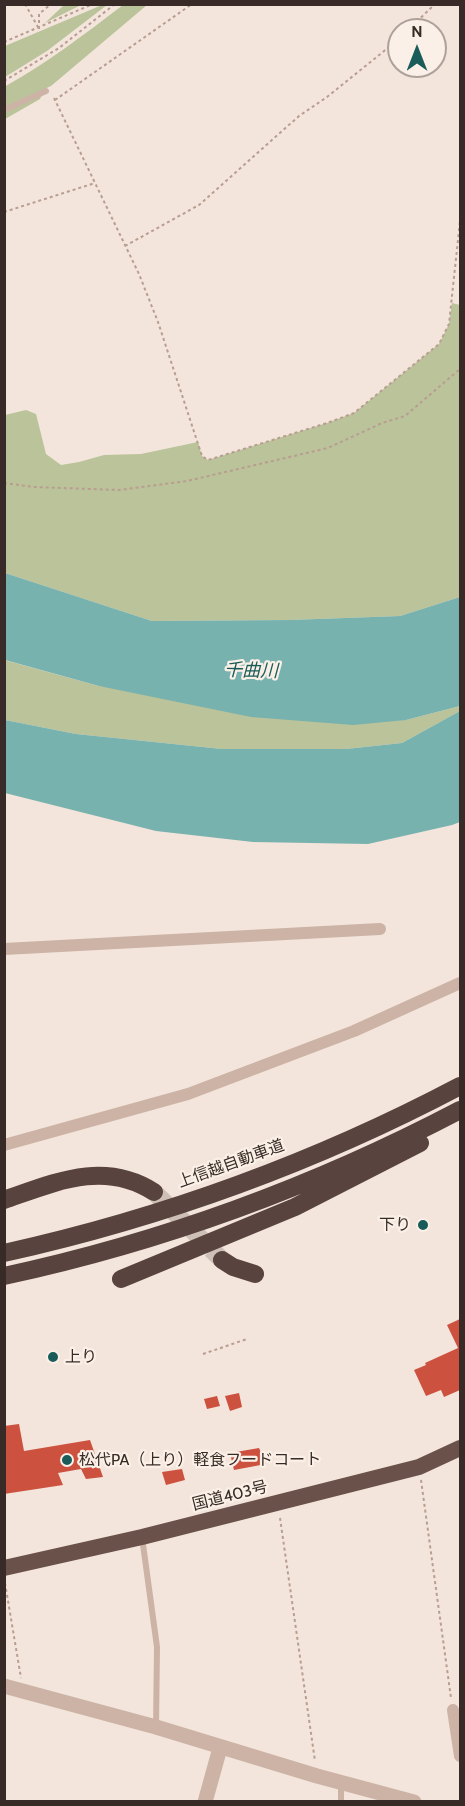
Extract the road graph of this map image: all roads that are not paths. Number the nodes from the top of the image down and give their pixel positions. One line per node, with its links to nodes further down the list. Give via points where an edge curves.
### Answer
1 (46, 91): 2 (lane)
2 (4, 110)
3 (380, 930): 4 (street)
4 (4, 949)
5 (460, 983): 9 (street, via 354,1031 188,1094)
6 (460, 1086): 12 (highway, 上信越自動車道, via 332,1147 254,1178 137,1217)
7 (460, 1110): 15 (highway, via 330,1172 230,1210 106,1250)
8 (460, 1120): 16 (highway, via 295,1207)
9 (4, 1145)
10 (154, 1192): 11 (highway, via 128,1178 98,1175 61,1181)
11 (4, 1200)
12 (4, 1253)
13 (222, 1260): 14 (highway)
14 (255, 1274)
15 (4, 1276)
16 (121, 1279)
17 (460, 1448): 18 (highway, 国道403号, via 419,1467)
18 (142, 1537): 19 (highway, 国道403号); 22 (lane, via 157,1647)
19 (4, 1568)
20 (12, 1688): 22 (street)
21 (453, 1710): 24 (street)
22 (156, 1728): 23 (street)
23 (220, 1748): 25 (street); 26 (street)
24 (460, 1756)
25 (341, 1781): 27 (lane); 28 (street)
26 (205, 1802)
27 (341, 1802)
28 (414, 1802)

